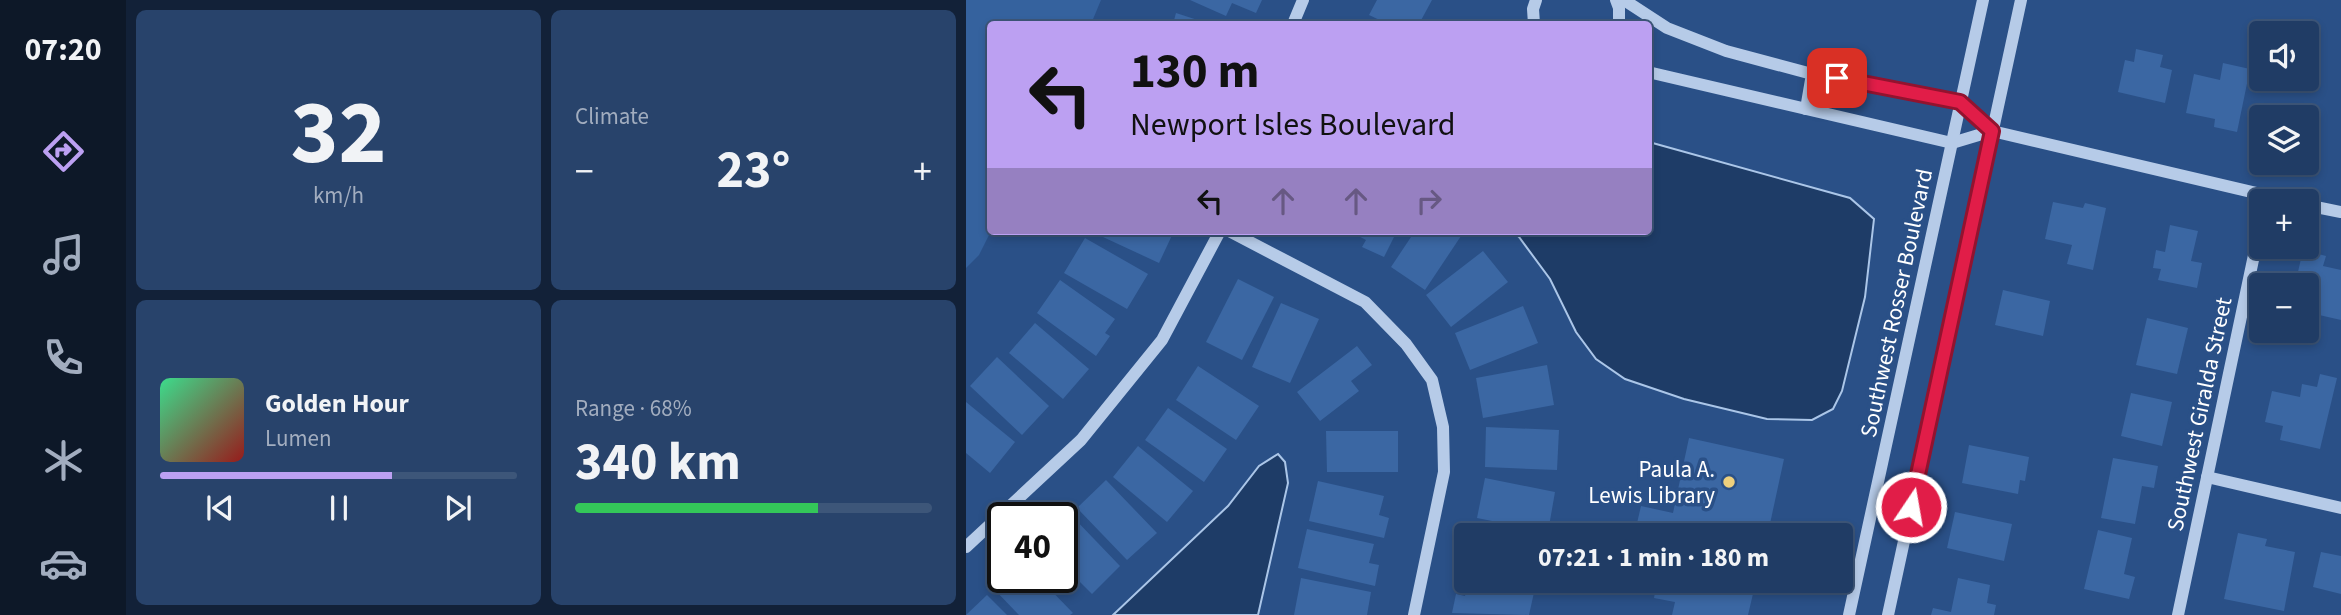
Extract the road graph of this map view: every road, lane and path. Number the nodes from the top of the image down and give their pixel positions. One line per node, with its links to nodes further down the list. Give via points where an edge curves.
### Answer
1 (1303, 0): 8 (street)
2 (1522, 0): 7 (street)
3 (1616, 0): 9 (street)
4 (1624, 0): 11 (street, via 1667,28 1726,51)
5 (1983, 0): 12 (street, Southwest Rosser Boulevard)
6 (2021, 0): 14 (street)
7 (1535, 4)
8 (1294, 21)
9 (1619, 21)
10 (1652, 73): 13 (street)
11 (1812, 74): 12 (street); 13 (street)
12 (1960, 102): 14 (street); 15 (street, Southwest Rosser Boulevard)
13 (1806, 109): 15 (street)
14 (1992, 131): 15 (street); 16 (street); 27 (street)
15 (1952, 143): 26 (street, Southwest Rosser Boulevard)
16 (2249, 195)
17 (2319, 208): 18 (street)
18 (2341, 212)
19 (1218, 235): 24 (street, via 1162,340 1081,440)
20 (1237, 235): 25 (street, via 1365,303 1406,344 1432,380 1444,427 1444,472)
21 (2253, 259): 22 (street, Southwest Giralda Street)
22 (2207, 477): 23 (street); 28 (street, Southwest Giralda Street)
23 (2341, 508)
24 (966, 547)
25 (1413, 615)
26 (1849, 615)
27 (1888, 615)
28 (2178, 615)

